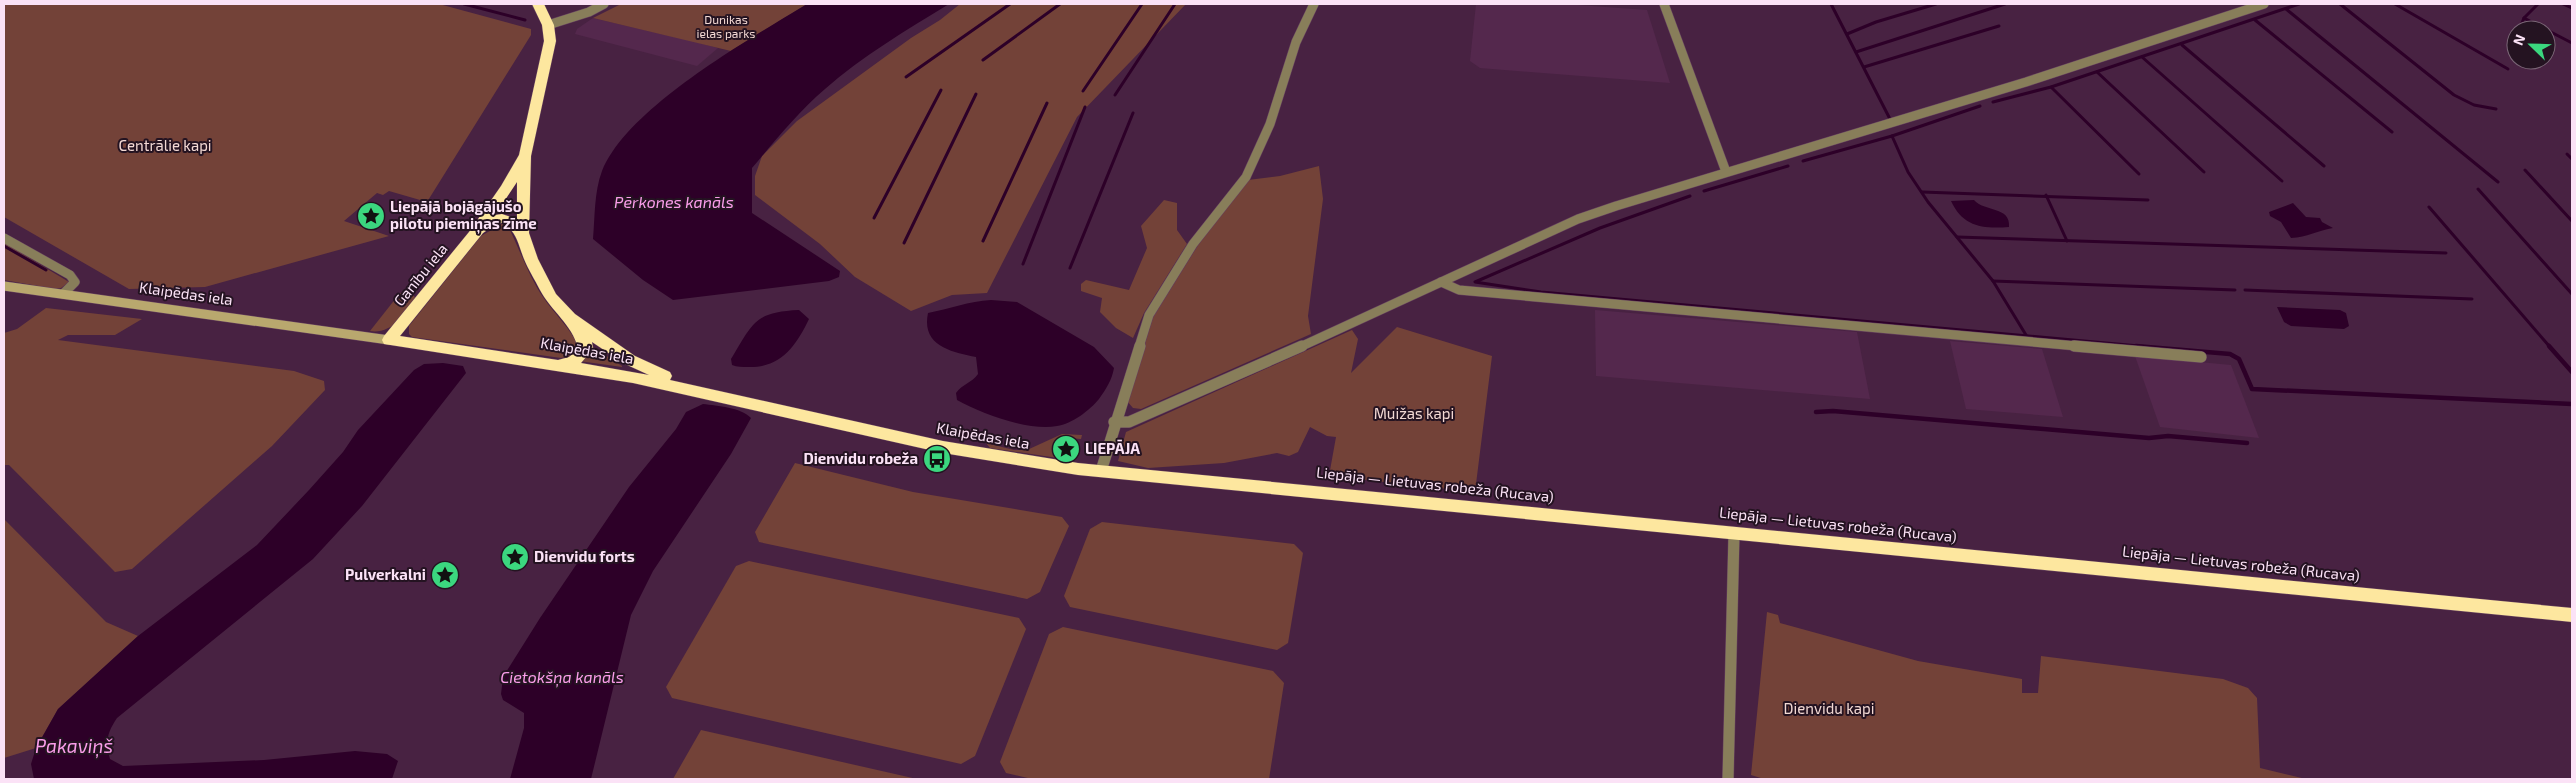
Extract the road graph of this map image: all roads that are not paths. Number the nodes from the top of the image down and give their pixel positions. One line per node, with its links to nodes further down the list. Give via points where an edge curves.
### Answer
1 (538, 4): 6 (highway, Ganību iela)
2 (604, 4): 6 (street)
3 (1314, 4): 20 (street, via 1296,42 1270,124 1246,178 1193,244 1149,315)
4 (1664, 4): 8 (street)
5 (2264, 4): 8 (street, via 1979,98)
6 (548, 25): 7 (highway, Ganību iela, via 548,50)
7 (525, 155): 9 (highway, Ganību iela); 10 (highway, Ganību iela)
8 (1726, 169): 12 (street, via 1578,219)
9 (522, 233): 10 (highway, via 515,222 505,218 484,226); 15 (highway, Ganību iela, via 531,259 551,297)
10 (474, 236): 16 (highway, Ganību iela)
11 (4, 238): 14 (street, via 70,275 75,282)
12 (1441, 282): 17 (street, via 1459,290); 20 (street, via 1129,422)
13 (4, 286): 14 (main road, Klaipēdas iela)
14 (63, 294): 16 (main road, Klaipēdas iela)
15 (570, 318): 18 (highway, via 584,337 586,350 574,361); 19 (highway, Ganību iela, via 630,360)
16 (389, 340): 18 (highway, Klaipēdas iela)
17 (2201, 357)
18 (562, 365): 19 (highway, Klaipēdas iela)
19 (696, 390): 21 (highway, Klaipēdas iela, via 943,447)
20 (1114, 422): 21 (street)
21 (1101, 471): 22 (highway, Liepāja — Lietuvas robeža (Rucava))
22 (1734, 534): 23 (highway, Liepāja — Lietuvas robeža (Rucava)); 24 (street)
23 (2572, 615)
24 (1728, 779)

